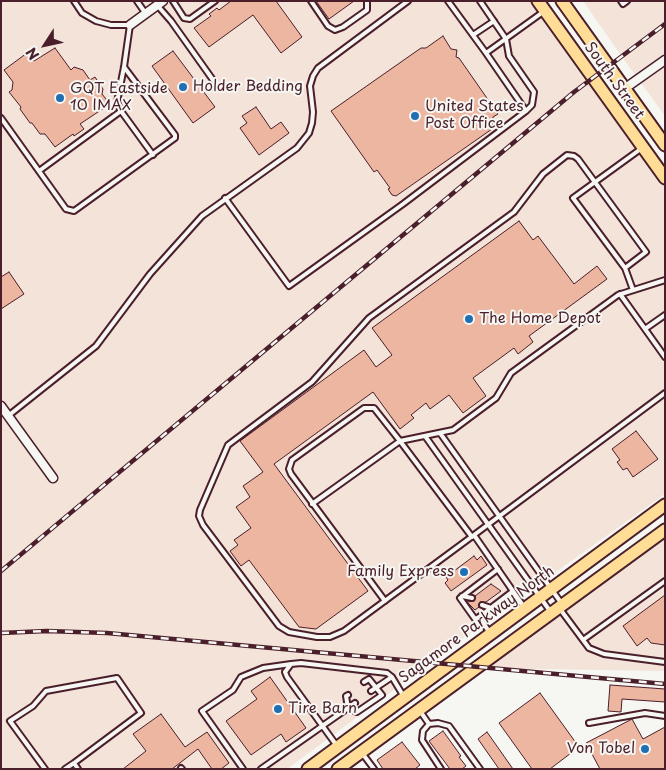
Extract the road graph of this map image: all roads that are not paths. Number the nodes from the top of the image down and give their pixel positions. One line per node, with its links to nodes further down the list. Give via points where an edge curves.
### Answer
1 (74, 1): 18 (lane, via 82,12 96,21)
2 (137, 1): 16 (lane)
3 (173, 1): 4 (lane, via 184,18 190,19)
4 (215, 1)
5 (310, 1): 6 (lane, via 328,26 335,30 367,10)
6 (367, 1)
7 (408, 1): 35 (lane, via 318,68 310,86 312,123 304,141)
8 (448, 1): 19 (lane)
9 (480, 1): 17 (lane)
10 (557, 1): 15 (main road)
11 (562, 1): 25 (main road, South Street)
12 (622, 1): 13 (lane, via 623,4)
13 (627, 1)
14 (160, 3): 16 (street); 24 (lane)
15 (542, 6): 20 (lane); 30 (main road, South Street)
16 (146, 14): 18 (street)
17 (494, 21): 19 (lane); 20 (lane)
18 (130, 25): 23 (lane)
19 (473, 35): 21 (lane)
20 (506, 39): 21 (lane); 27 (lane, via 509,56 534,92 532,105)
21 (486, 54): 27 (lane)
22 (665, 60): 25 (street)
23 (124, 67): 26 (lane, via 117,102); 31 (lane, via 175,135)
24 (213, 80)
25 (624, 90): 29 (main road, South Street)
26 (121, 111): 31 (lane); 32 (lane)
27 (526, 111): 35 (lane, via 289,286)
28 (1, 118): 32 (lane)
29 (665, 146)
30 (642, 147): 33 (main road, South Street); 34 (lane)
31 (153, 155): 32 (lane, via 74,211 66,209)
32 (39, 171)
33 (665, 178)
34 (594, 182): 36 (lane, via 646,252); 36 (lane, via 573,198); 63 (lane, via 574,156 567,155 543,174 514,212 370,318 312,382 225,450 200,510 200,520 279,626 289,632 330,637 344,631)
35 (225, 198): 45 (lane, via 202,216 150,274 96,346)
36 (625, 268): 38 (lane)
37 (665, 280): 38 (lane)
38 (633, 290): 39 (lane)
39 (620, 294): 41 (lane); 46 (lane, via 511,373 496,398 453,430)
40 (665, 315): 41 (lane)
41 (645, 329): 42 (lane)
42 (665, 356)
43 (665, 393): 52 (lane)
44 (1, 406): 45 (street)
45 (8, 416): 49 (street)
46 (440, 433): 47 (lane); 52 (lane)
47 (425, 436): 48 (lane); 53 (lane)
48 (400, 441): 50 (lane); 50 (lane, via 379,413 368,407 295,457 290,465 291,474); 55 (lane)
49 (53, 478)
50 (312, 504): 63 (lane)
51 (665, 506): 58 (main road, Sagamore Parkway North)
52 (500, 516): 53 (lane); 58 (lane)
53 (489, 524): 55 (lane); 61 (lane)
54 (665, 530): 67 (main road)
55 (473, 536): 56 (lane); 63 (lane)
56 (498, 569): 59 (lane); 60 (lane)
57 (665, 581): 70 (lane)
58 (551, 589): 61 (main road, Sagamore Parkway North); 67 (lane)
59 (513, 591): 65 (lane); 66 (lane)
60 (462, 596): 62 (lane); 68 (lane, via 460,598 475,620)
61 (541, 597): 66 (main road, Sagamore Parkway North); 67 (lane)
62 (472, 598)
63 (385, 601)
64 (482, 605): 65 (lane)
65 (490, 608): 68 (lane)
66 (526, 608): 69 (main road, Sagamore Parkway North)
67 (557, 608): 70 (lane); 81 (main road)
68 (479, 617): 69 (lane)
69 (491, 634): 78 (main road, Sagamore Parkway North)
70 (583, 640): 71 (lane, via 589,648 604,654)
71 (665, 662)
72 (292, 664): 73 (lane, via 387,673); 85 (lane, via 285,672 287,677); 92 (lane, via 263,668 241,676 233,690 202,711)
73 (392, 677): 75 (lane); 78 (lane)
74 (364, 682): 75 (lane, via 369,679)
75 (376, 687): 76 (lane); 80 (lane, via 382,695 357,712)
76 (371, 691)
77 (348, 694): 80 (lane)
78 (404, 697): 86 (main road, Sagamore Parkway North)
79 (355, 703): 80 (lane)
80 (348, 708): 85 (lane)
81 (418, 710): 84 (lane); 87 (main road)
82 (665, 716): 83 (lane, via 645,713)
83 (589, 723)
84 (429, 724): 97 (lane, via 423,731 422,740); 98 (lane, via 449,726)
85 (322, 725): 86 (lane); 93 (lane)
86 (337, 746): 94 (main road, Sagamore Parkway North)
87 (361, 752): 95 (main road); 96 (lane)
88 (74, 763): 89 (lane, via 141,712 116,678 46,691 33,706 10,721); 90 (lane); 91 (lane)
89 (45, 769)
90 (65, 769)
91 (78, 769)
92 (243, 769)
93 (261, 769)
94 (308, 769)
95 (338, 769)
96 (374, 769)
97 (440, 769)
98 (480, 769)

